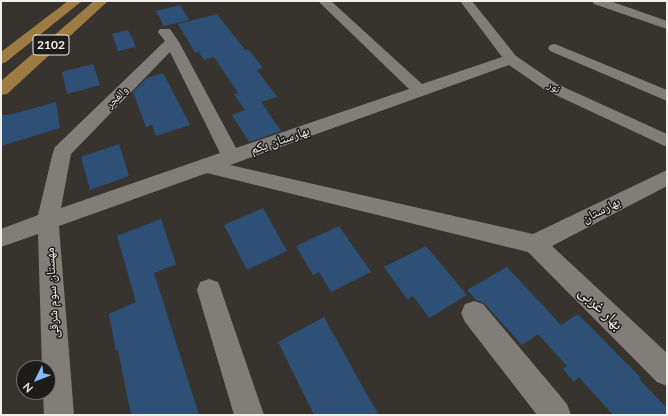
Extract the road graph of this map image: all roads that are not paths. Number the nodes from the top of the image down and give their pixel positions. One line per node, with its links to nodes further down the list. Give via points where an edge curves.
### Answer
1 (76, 1): 8 (main road, 2102)
2 (102, 1): 10 (main road, 2102)
3 (324, 1): 11 (street)
4 (466, 1): 9 (street, نور)
5 (598, 1): 6 (street)
6 (667, 25)
7 (555, 48): 12 (street)
8 (1, 59)
9 (511, 59): 11 (street, بهارستان یکم); 13 (street, نور, via 551,87)
10 (1, 90)
11 (420, 91): 15 (street, بهارستان یکم)
12 (667, 96)
13 (667, 141)
14 (62, 152): 15 (street, والفجر, via 168,37); 18 (street, مهستان سوم شرقی)
15 (231, 157): 16 (street, بهارستان یکم)
16 (206, 166): 18 (street, بهارستان یکم); 20 (street)
17 (667, 177): 20 (street, بهارستان)
18 (48, 221): 19 (street); 24 (street, مهستان سوم شرقی)
19 (1, 238)
20 (536, 244): 23 (street, بهار غربی)
21 (209, 290): 25 (street)
22 (474, 313): 26 (street)
23 (667, 372)
24 (59, 415)
25 (249, 415)
26 (556, 415)

